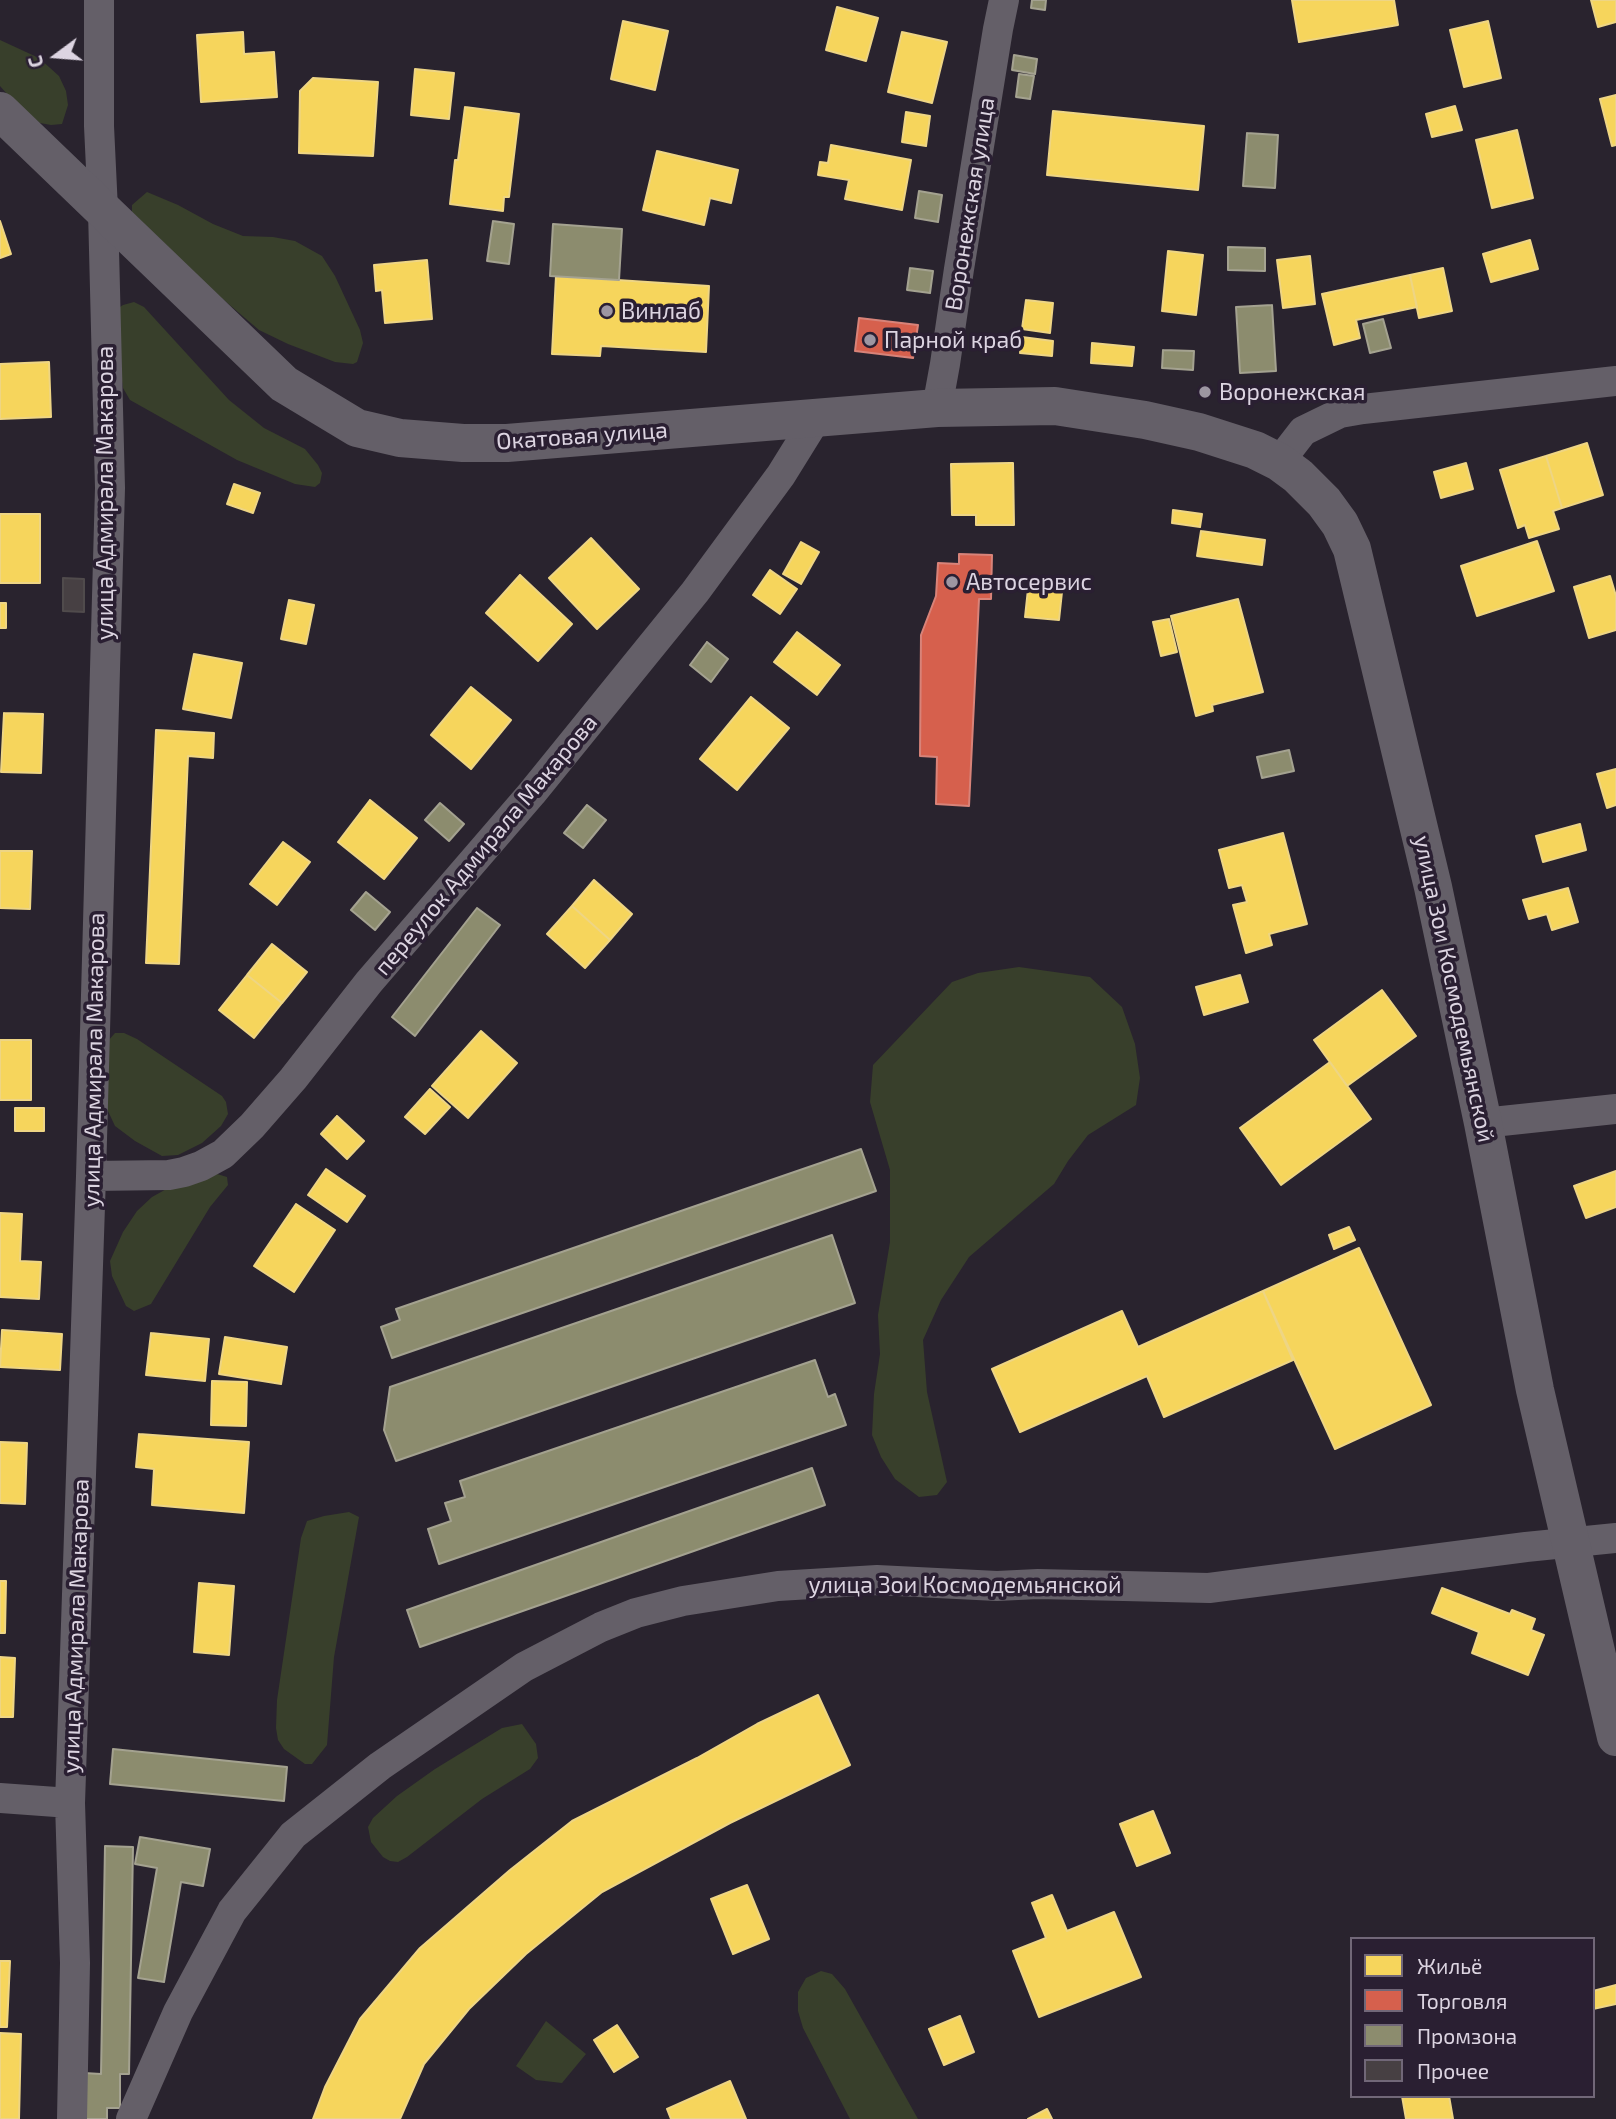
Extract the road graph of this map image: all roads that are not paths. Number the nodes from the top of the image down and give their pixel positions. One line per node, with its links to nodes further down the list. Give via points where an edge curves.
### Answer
1 (99, 0): 4 (street, улица Адмирала Макарова)
2 (1004, 0): 6 (street, Воронежская улица)
3 (0, 111): 4 (main road, Окатовая улица)
4 (103, 210): 7 (main road, Окатовая улица, via 284,384 357,428 400,438 507,443); 11 (street, улица Адмирала Макарова, via 110,488)
5 (1616, 381): 8 (street, via 1340,413 1303,431)
6 (937, 408): 7 (main road, Окатовая улица); 8 (main road, Окатовая улица, via 1055,405 1199,432)
7 (817, 417): 11 (street, переулок Адмирала Макарова, via 781,475 695,592 251,1126 223,1154 184,1172)
8 (1279, 462): 10 (main road, улица Зои Космодемьянской, via 1324,502 1352,549 1430,874)
9 (1616, 1109): 10 (street)
10 (1483, 1123): 13 (main road, улица Зои Космодемьянской, via 1535,1390)
11 (91, 1176): 16 (street, улица Адмирала Макарова)
12 (1615, 1542): 13 (street)
13 (1572, 1543): 14 (main road, улица Зои Космодемьянской); 18 (street, улица Зои Космодемьянской, via 1209,1588 877,1580 778,1586 636,1613 524,1667 380,1766 293,1835 232,1910 178,2012)
14 (1616, 1737)
15 (0, 1798): 16 (street)
16 (70, 1803): 17 (street, улица Адмирала Макарова, via 75,1964)
17 (72, 2119)
18 (131, 2119)

